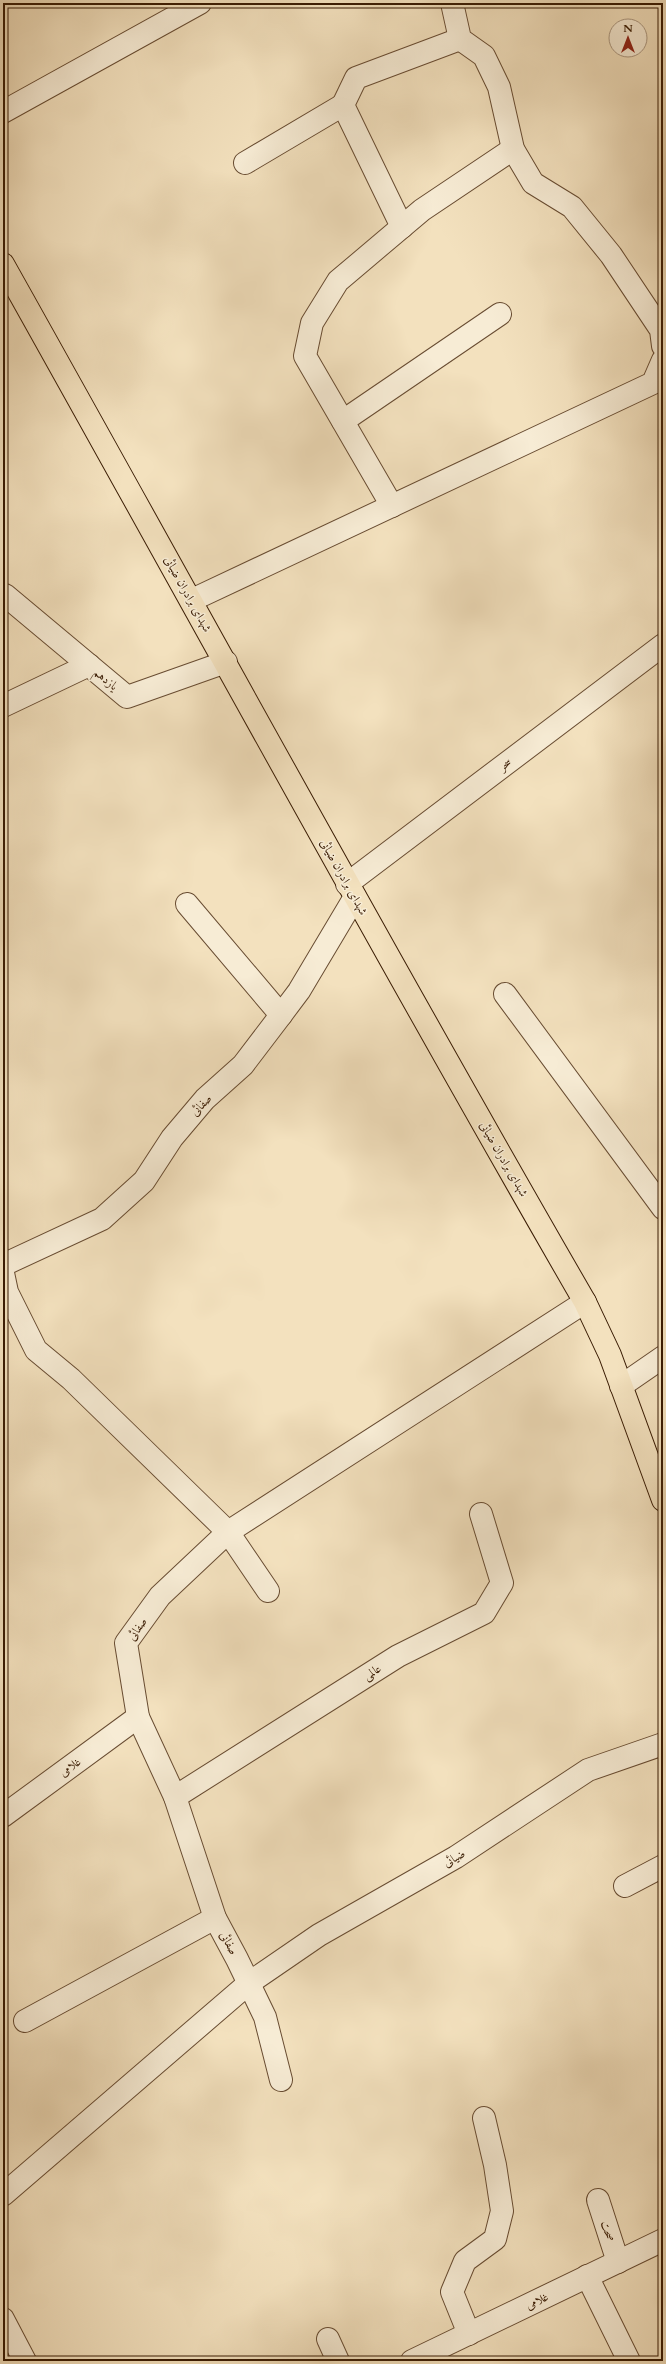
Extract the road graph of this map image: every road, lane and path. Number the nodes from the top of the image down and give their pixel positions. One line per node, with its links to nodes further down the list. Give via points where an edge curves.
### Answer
1 (200, 3): 5 (street)
2 (452, 3): 3 (street)
3 (460, 39): 4 (street, via 356,78); 6 (street, via 484,56 499,87)
4 (343, 105): 7 (street); 8 (street)
5 (3, 112)
6 (513, 149): 8 (street, via 422,210); 11 (street, via 533,183 572,207 611,256 661,330)
7 (245, 163)
8 (402, 227): 13 (street, via 338,281 312,323 305,356)
9 (3, 264): 16 (main road, شهدای برادران ضیائی)
10 (500, 314): 13 (street)
11 (663, 346)
12 (663, 360): 14 (street, via 653,383)
13 (343, 421): 14 (street)
14 (392, 506): 16 (street)
15 (5, 595): 19 (street, یازدهم)
16 (192, 600): 18 (main road, شهدای برادران ضیائی)
17 (662, 647): 21 (street, سحر)
18 (226, 662): 19 (street, یازدهم, via 127,697); 21 (main road, شهدای برادران ضیائی)
19 (89, 665): 20 (street)
20 (3, 706)
21 (351, 891): 24 (street, صفائی, via 299,991); 28 (main road, شهدای برادران ضیائی)
22 (187, 904): 24 (street)
23 (505, 994): 25 (street)
24 (281, 1015): 26 (street, صفائی, via 244,1065 205,1099 172,1138 144,1182 102,1219)
25 (663, 1208)
26 (3, 1265)
27 (3, 1273): 33 (street, via 7,1292 36,1350 71,1379)
28 (585, 1302): 30 (main road, شهدای برادران ضیائی, via 610,1355); 33 (street, صفائی)
29 (663, 1357): 30 (street)
30 (621, 1386): 31 (main road, شهدای برادران ضیائی)
31 (663, 1500)
32 (481, 1514): 37 (street, عالمی, via 502,1583 484,1613 398,1656)
33 (228, 1532): 34 (street); 35 (street, صفائی, via 160,1596 126,1643)
34 (268, 1591)
35 (138, 1717): 37 (street, صفائی); 38 (street, غلامی)
36 (663, 1744): 42 (street, ضیائی, via 588,1770 456,1857 318,1935)
37 (175, 1797): 41 (street, صفائی)
38 (3, 1816)
39 (663, 1866): 40 (street)
40 (625, 1886)
41 (215, 1918): 42 (street, صفائی); 43 (street)
42 (249, 1983): 44 (street, صفائی, via 265,2018); 46 (street, ضیائی)
43 (24, 2021)
44 (281, 2080)
45 (484, 2118): 52 (street, via 496,2165 502,2211 496,2239 465,2262 452,2292)
46 (3, 2194)
47 (598, 2200): 49 (street, صحت)
48 (663, 2240): 49 (street, غلامی)
49 (618, 2262): 50 (street, غلامی)
50 (588, 2276): 52 (street, غلامی); 57 (street)
51 (3, 2319): 54 (street)
52 (469, 2334): 56 (street, غلامی)
53 (328, 2339): 55 (street)
54 (25, 2361)
55 (338, 2361)
56 (412, 2361)
57 (629, 2361)

